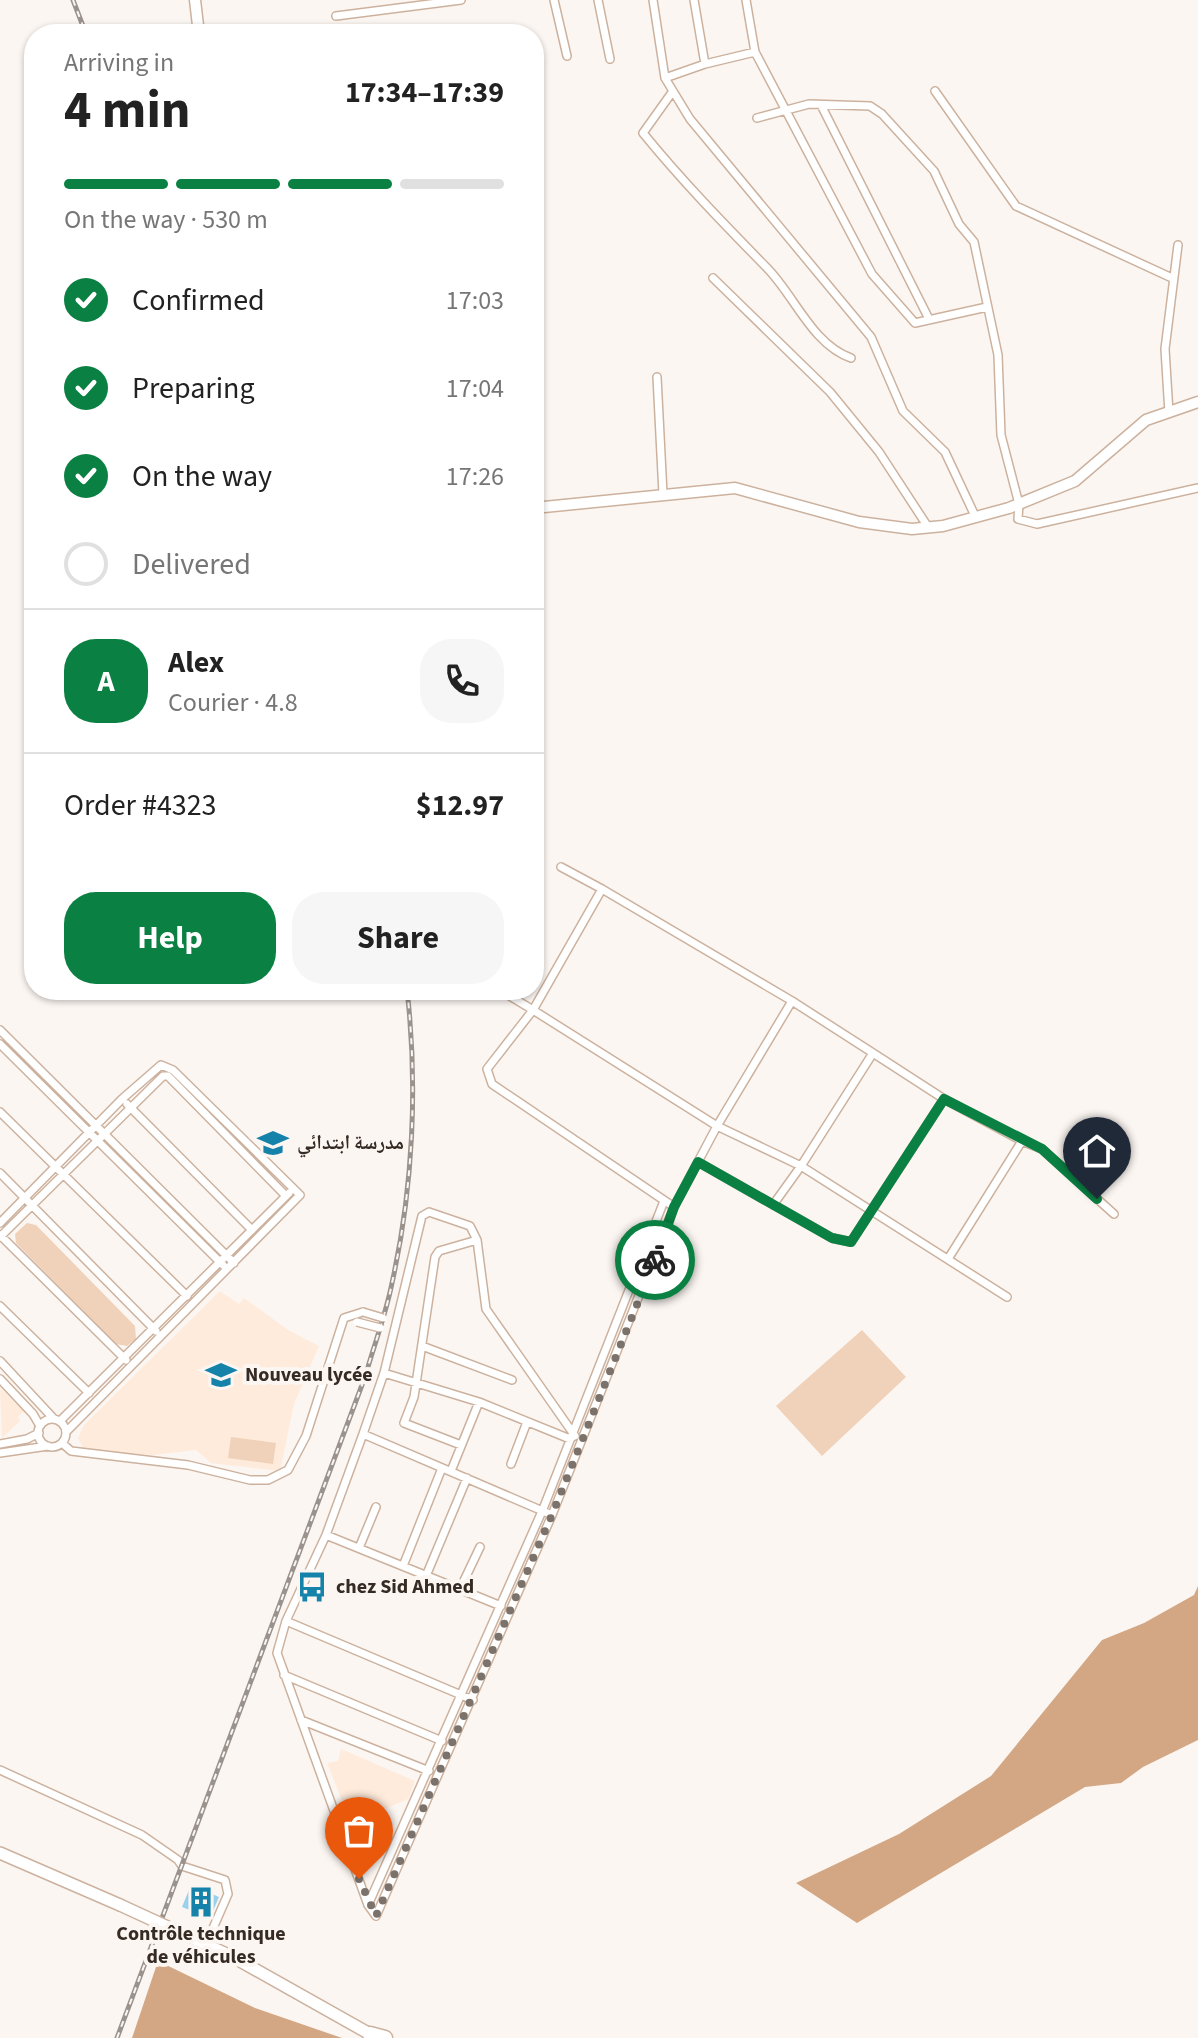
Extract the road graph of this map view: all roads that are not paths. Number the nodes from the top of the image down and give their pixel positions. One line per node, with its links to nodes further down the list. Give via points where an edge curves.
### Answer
1 (195, 0): 9 (street)
2 (461, 0): 8 (street)
3 (554, 0): 11 (street)
4 (598, 0): 12 (street)
5 (653, 0): 14 (street)
6 (694, 0): 13 (street)
7 (746, 0): 10 (street)
8 (336, 16)
9 (198, 24)
10 (755, 52): 13 (street); 18 (street)
11 (567, 56)
12 (610, 59)
13 (705, 64): 14 (street)
14 (665, 78): 15 (street)
15 (673, 91): 25 (street, via 643,133 687,187 769,270 829,347); 33 (street, via 690,119 871,337 903,411 945,452)
16 (935, 91): 22 (street, via 1016,206)
17 (821, 105): 18 (street); 23 (street, via 870,106 924,158 974,242); 24 (street)
18 (787, 108): 19 (street); 24 (street, via 872,274 910,321)
19 (757, 118)
20 (1178, 245): 22 (street)
21 (713, 278): 34 (street, via 830,392 879,452)
22 (1172, 278): 28 (street, via 1165,349)
23 (987, 307): 24 (street); 31 (street, via 998,355 1001,435)
24 (929, 319)
25 (851, 358)
26 (657, 377): 30 (street)
27 (1198, 402): 28 (street)
28 (1169, 413): 31 (street, via 1146,420 1075,481)
29 (1198, 488): 31 (street, via 1037,524 1018,519)
30 (663, 494): 32 (street); 34 (street, via 735,488 859,522)
31 (1019, 504): 33 (street)
32 (544, 507)
33 (976, 518): 34 (street)
34 (928, 527)
35 (561, 867): 36 (street)
36 (602, 889): 37 (street); 40 (street)
37 (544, 991)
38 (516, 1000): 41 (street)
39 (539, 1000): 41 (street)
40 (792, 1001): 44 (street); 49 (street)
41 (533, 1010): 49 (street); 61 (street, via 487,1069 492,1084)
42 (0, 1030): 50 (street)
43 (0, 1044): 50 (street)
44 (873, 1053): 46 (street); 54 (street)
45 (122, 1099): 47 (street); 50 (street); 58 (street, via 155,1069 167,1066)
46 (944, 1099): 52 (street); 66 (street)
47 (129, 1107): 51 (street); 59 (street, via 158,1077 168,1076); 69 (street)
48 (0, 1112): 55 (street)
49 (717, 1126): 53 (street); 54 (street)
50 (92, 1129): 51 (street); 55 (street)
51 (100, 1137): 57 (street); 72 (street); 74 (street)
52 (1022, 1141): 67 (street, via 1042,1149); 73 (street)
53 (698, 1162): 63 (street); 64 (street)
54 (801, 1166): 63 (street); 66 (street)
55 (55, 1167): 57 (street); 60 (street)
56 (0, 1173): 60 (street)
57 (63, 1175): 62 (street); 76 (street)
58 (293, 1188): 59 (street); 75 (street, via 300,1195)
59 (286, 1196): 69 (street)
60 (25, 1198): 62 (street); 65 (street)
61 (664, 1201): 64 (street); 98 (street)
62 (33, 1204): 65 (street); 70 (street); 81 (street)
63 (773, 1205): 66 (street, via 844,1242 851,1242)
64 (674, 1207): 100 (street)
65 (15, 1208): 68 (street)
66 (874, 1210): 73 (street)
67 (1114, 1214)
68 (0, 1223)
69 (252, 1230): 72 (street)
70 (0, 1236): 84 (street)
71 (477, 1240): 79 (street, via 470,1226 429,1212 422,1216); 83 (street, via 439,1251 435,1257); 98 (street, via 486,1309)
72 (227, 1256): 74 (street); 75 (street)
73 (948, 1259): 77 (street)
74 (221, 1263): 75 (street); 76 (street)
75 (231, 1266): 81 (street)
76 (187, 1296): 81 (street)
77 (1007, 1297)
78 (0, 1306): 91 (street)
79 (395, 1321): 80 (street, bridge, via 363,1312 344,1318); 82 (street)
80 (341, 1328): 82 (street, bridge, via 357,1322); 99 (street, via 306,1436 288,1470 268,1480 71,1451)
81 (158, 1332): 84 (street); 86 (street)
82 (393, 1332): 87 (street)
83 (422, 1346): 89 (street); 90 (street)
84 (124, 1359): 86 (street); 91 (street)
85 (0, 1361): 93 (street)
86 (131, 1366): 96 (street)
87 (384, 1373): 89 (street); 97 (street)
88 (0, 1379): 95 (street, via 33,1414)
89 (415, 1379): 92 (street); 102 (street, via 404,1423)
90 (512, 1380)
91 (89, 1393): 93 (street)
92 (479, 1402): 94 (street); 102 (street)
93 (57, 1420): 95 (street); 96 (street)
94 (527, 1422): 98 (street); 105 (street)
95 (40, 1430): 101 (street); 103 (street)
96 (66, 1432): 99 (street)
97 (363, 1434): 106 (street); 112 (street)
98 (572, 1436): 100 (street); 110 (street)
99 (62, 1443): 103 (street)
100 (580, 1443): 111 (street)
101 (0, 1444)
102 (461, 1445): 107 (street)
103 (48, 1446): 104 (street)
104 (0, 1453)
105 (511, 1464)
106 (442, 1468): 107 (street); 115 (street)
107 (451, 1471): 108 (street)
108 (467, 1478): 110 (street); 116 (street)
109 (376, 1507): 114 (street)
110 (543, 1509): 111 (street); 118 (street)
111 (552, 1515): 122 (street)
112 (326, 1535): 114 (street); 119 (street)
113 (480, 1547): 117 (street)
114 (359, 1548): 115 (street)
115 (403, 1566): 116 (street)
116 (426, 1576): 117 (street)
117 (460, 1589): 118 (street)
118 (501, 1606): 121 (street)
119 (286, 1621): 120 (street, via 277,1653); 121 (street)
120 (284, 1675): 123 (street); 124 (street)
121 (462, 1695): 122 (street); 124 (street)
122 (473, 1700): 128 (street)
123 (301, 1720): 126 (street); 130 (street)
124 (442, 1741): 126 (street)
125 (0, 1770): 131 (street, via 142,1835 182,1866 225,1880 228,1894)
126 (429, 1771): 127 (street)
127 (415, 1802): 128 (street); 130 (street)
128 (424, 1809): 130 (street, via 376,1916)
129 (0, 1853): 132 (main road, bridge, via 233,1957)
130 (368, 1905)
131 (210, 1935)
132 (372, 2036): 133 (highway)
133 (385, 2038)

